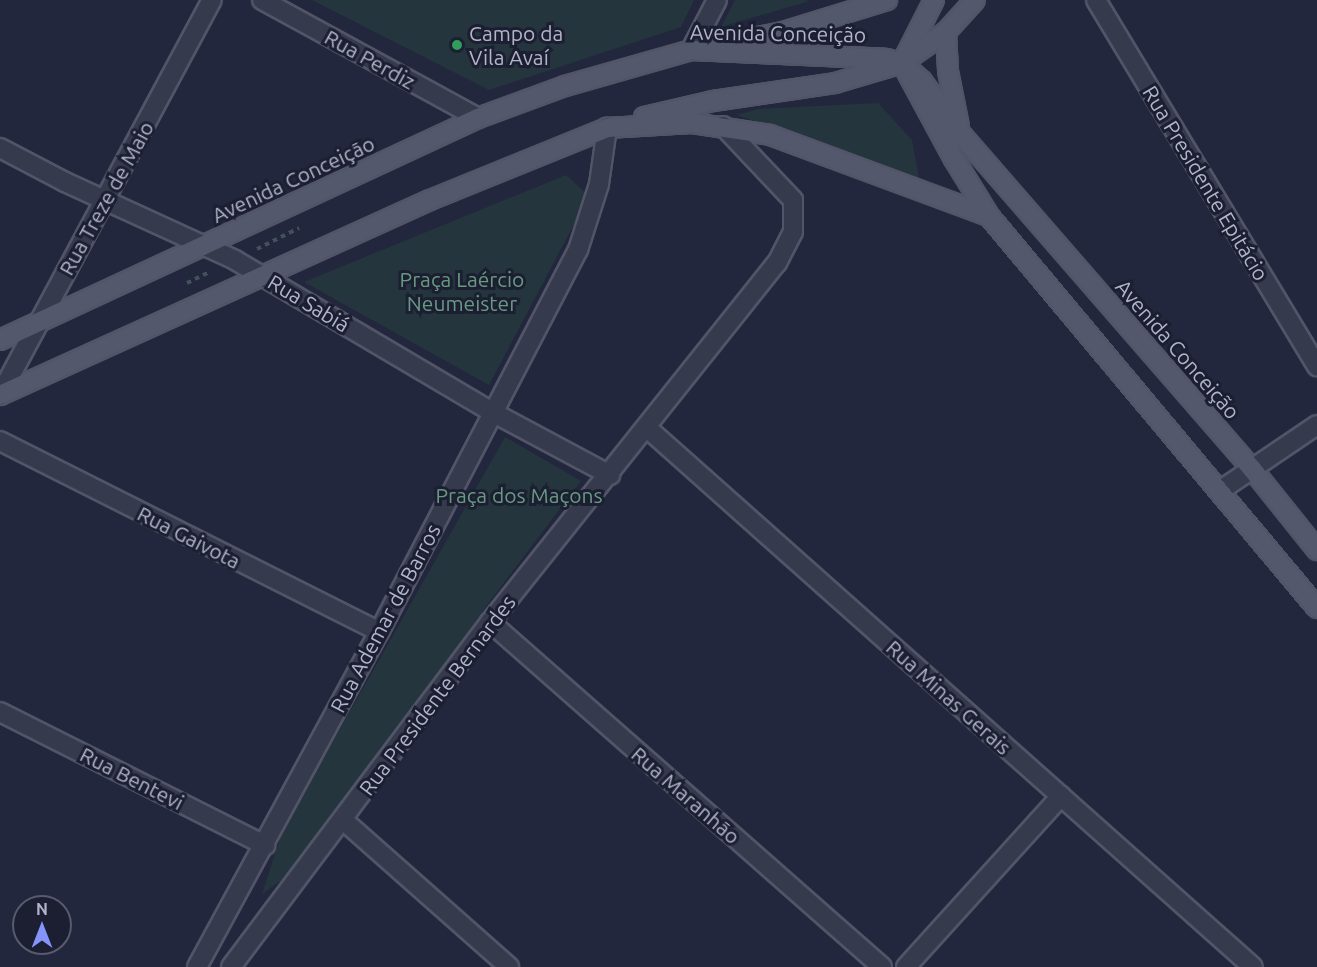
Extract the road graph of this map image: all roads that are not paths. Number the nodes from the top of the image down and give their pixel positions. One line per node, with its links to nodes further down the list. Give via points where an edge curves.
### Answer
1 (212, 0): 16 (street, Rua Treze de Maio)
2 (262, 0): 11 (street, Rua Perdiz)
3 (717, 0): 9 (street)
4 (887, 0): 9 (main road, via 783,32)
5 (934, 0): 10 (main road)
6 (975, 0): 8 (main road)
7 (1096, 0): 22 (street, Rua Presidente Epitácio)
8 (946, 32): 10 (main road); 14 (main road, via 948,71)
9 (691, 50): 10 (main road, Avenida Conceição, via 849,56); 11 (main road, Avenida Conceição, via 565,86)
10 (902, 63): 13 (main road, via 835,83 713,101); 14 (main road, Avenida Conceição, via 922,81); 17 (main road)
11 (478, 118): 18 (main road, Avenida Conceição)
12 (723, 126): 13 (main road, via 692,123); 17 (main road, via 826,153); 26 (street, Rua Presidente Bernardes, via 771,172 793,200 794,232 777,263)
13 (607, 128): 19 (main road, via 430,200); 24 (street, Rua Ademar de Barros, via 599,184 578,250)
14 (960, 133): 28 (main road, Avenida Conceição)
15 (0, 148): 16 (street, Rua Sabiá)
16 (105, 201): 18 (street, Rua Sabiá); 20 (street, Rua Treze de Maio)
17 (990, 216): 30 (main road)
18 (205, 244): 19 (street, Rua Sabiá); 20 (main road, Avenida Conceição)
19 (264, 276): 23 (main road); 24 (street, Rua Sabiá)
20 (38, 323): 21 (main road, Avenida Conceição); 23 (street, Rua Treze de Maio)
21 (0, 340)
22 (1317, 366)
23 (0, 395)
24 (492, 412): 29 (street, Rua Sabiá); 34 (street, Rua Ademar de Barros)
25 (1317, 425): 28 (street)
26 (646, 427): 29 (street, Rua Presidente Bernardes); 36 (street, Rua Minas Gerais)
27 (0, 441): 34 (street, Rua Gaivota)
28 (1252, 469): 30 (street); 31 (main road, Avenida Conceição)
29 (610, 474): 33 (street, Rua Presidente Bernardes)
30 (1221, 490): 32 (main road)
31 (1317, 550)
32 (1317, 608)
33 (490, 622): 37 (street, Rua Presidente Bernardes); 42 (street, Rua Maranhão)
34 (379, 632): 38 (street, Rua Ademar de Barros)
35 (0, 712): 38 (street, Rua Bentevi)
36 (1060, 796): 43 (street); 44 (street, Rua Minas Gerais)
37 (343, 820): 40 (street, Rua Presidente Bernardes); 41 (street)
38 (265, 845): 39 (street, Rua Ademar de Barros)
39 (197, 967)
40 (231, 967)
41 (509, 967)
42 (882, 967)
43 (906, 967)
44 (1253, 967)

